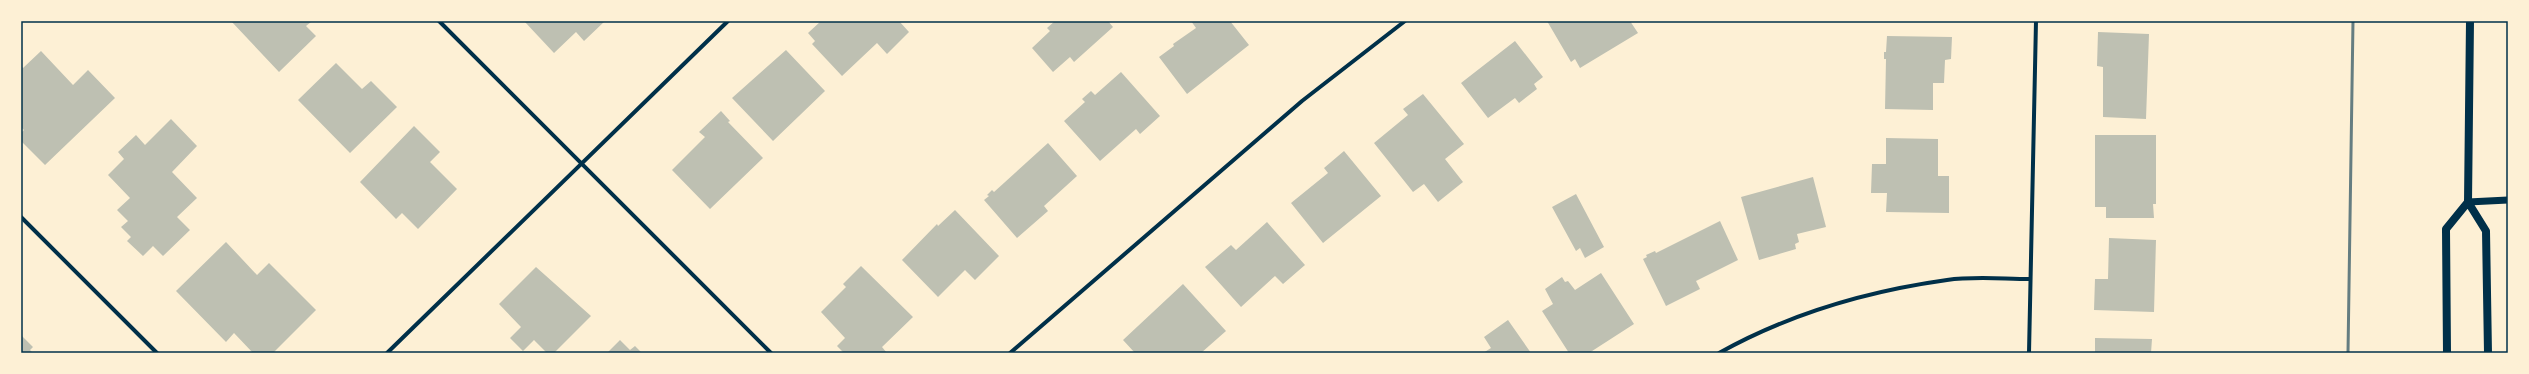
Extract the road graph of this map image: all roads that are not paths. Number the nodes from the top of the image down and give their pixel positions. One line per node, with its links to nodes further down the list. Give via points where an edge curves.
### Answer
1 (439, 21): 6 (street)
2 (728, 21): 6 (street)
3 (1405, 21): 14 (street, via 1302,101)
4 (2036, 21): 10 (street)
5 (2470, 21): 8 (main road)
6 (581, 163): 12 (street); 13 (street)
7 (2508, 200): 8 (street)
8 (2468, 202): 17 (main road, via 2446,229); 18 (main road, via 2486,231)
9 (21, 217): 11 (street)
10 (2030, 279): 15 (street, via 1948,280 1849,299 1752,335); 16 (street)
11 (157, 353)
12 (387, 353)
13 (771, 353)
14 (1010, 353)
15 (1719, 353)
16 (2029, 353)
17 (2447, 353)
18 (2488, 353)

